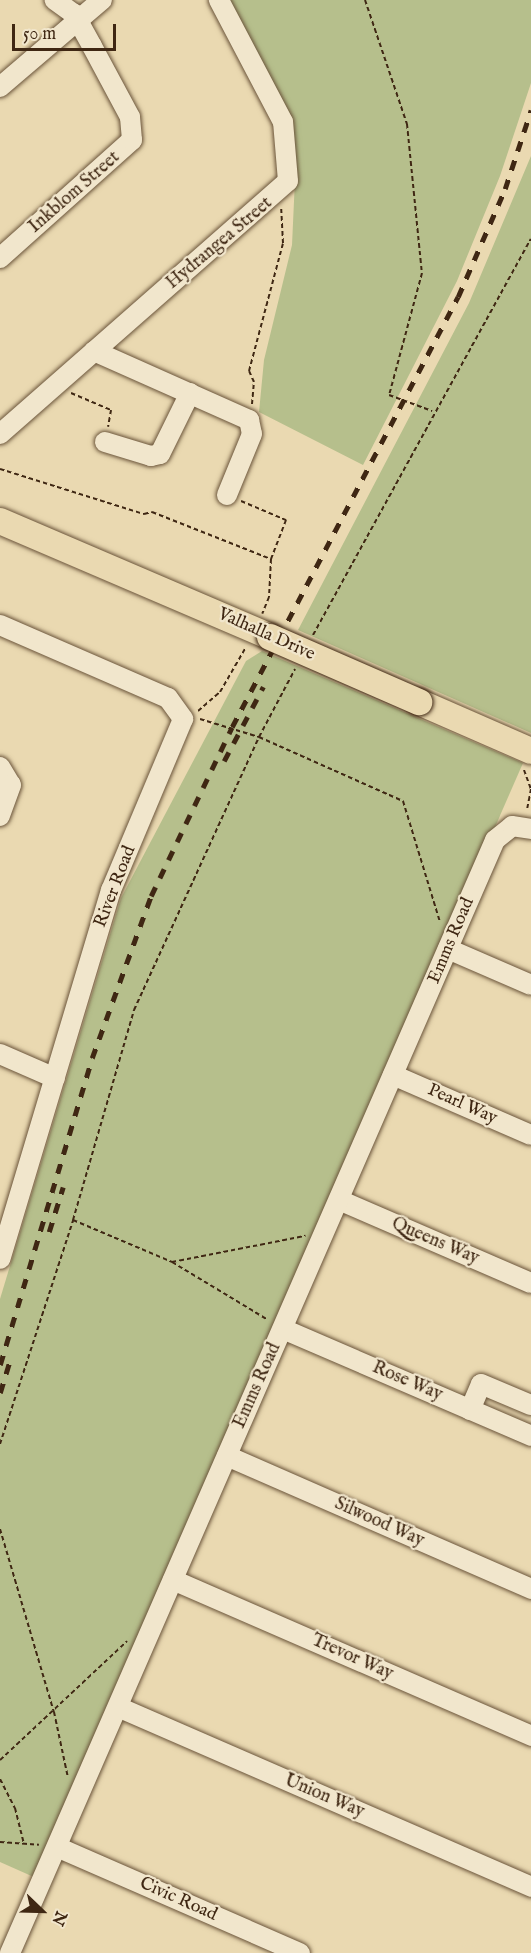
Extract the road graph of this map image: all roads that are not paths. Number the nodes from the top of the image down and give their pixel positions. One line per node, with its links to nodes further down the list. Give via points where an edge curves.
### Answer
1 (55, 0): 4 (street, Inkblom Street)
2 (102, 0): 4 (street)
3 (219, 0): 7 (street, Hydrangea Street, via 283,122 290,174 280,192)
4 (78, 21): 5 (street); 6 (street, Inkblom Street, via 130,117 132,140)
5 (0, 87)
6 (0, 258)
7 (94, 351): 8 (street); 9 (street, Hydrangea Street)
8 (190, 393): 10 (street, via 160,454 151,456); 11 (street, via 245,417 252,434)
9 (0, 434)
10 (105, 442)
11 (227, 495)
12 (0, 520): 14 (main road, Valhalla Drive, bridge, via 419,702)
13 (0, 625): 22 (street, River Road, via 168,698 183,720 111,890)
14 (527, 756)
15 (0, 767): 16 (street, via 11,785)
16 (0, 816)
17 (522, 827): 18 (street, Emms Road, via 495,840)
18 (448, 949): 19 (street); 21 (street, Emms Road)
19 (531, 985)
20 (0, 1054): 22 (street)
21 (393, 1075): 23 (street, Pearl Way); 25 (street, Emms Road)
22 (55, 1078): 24 (street, River Road)
23 (531, 1135)
24 (9, 1199): 26 (street, River Road)
25 (339, 1200): 27 (street, Queens Way); 28 (street, Emms Road)
26 (0, 1259)
27 (531, 1283)
28 (283, 1329): 30 (street, Rose Way); 32 (street, Emms Road)
29 (531, 1407): 30 (street, via 481,1384); 31 (street)
30 (470, 1410): 31 (street, Rose Way)
31 (526, 1434)
32 (227, 1456): 33 (street, Emms Road); 34 (street, Silwood Way)
33 (173, 1580): 35 (street, Emms Road); 36 (street, Trevor Way)
34 (531, 1589)
35 (117, 1707): 37 (street, Emms Road); 38 (street, Union Way)
36 (531, 1736)
37 (57, 1847): 39 (street, Emms Road); 40 (street, Civic Road)
38 (531, 1887)
39 (10, 1953)
40 (300, 1953)

